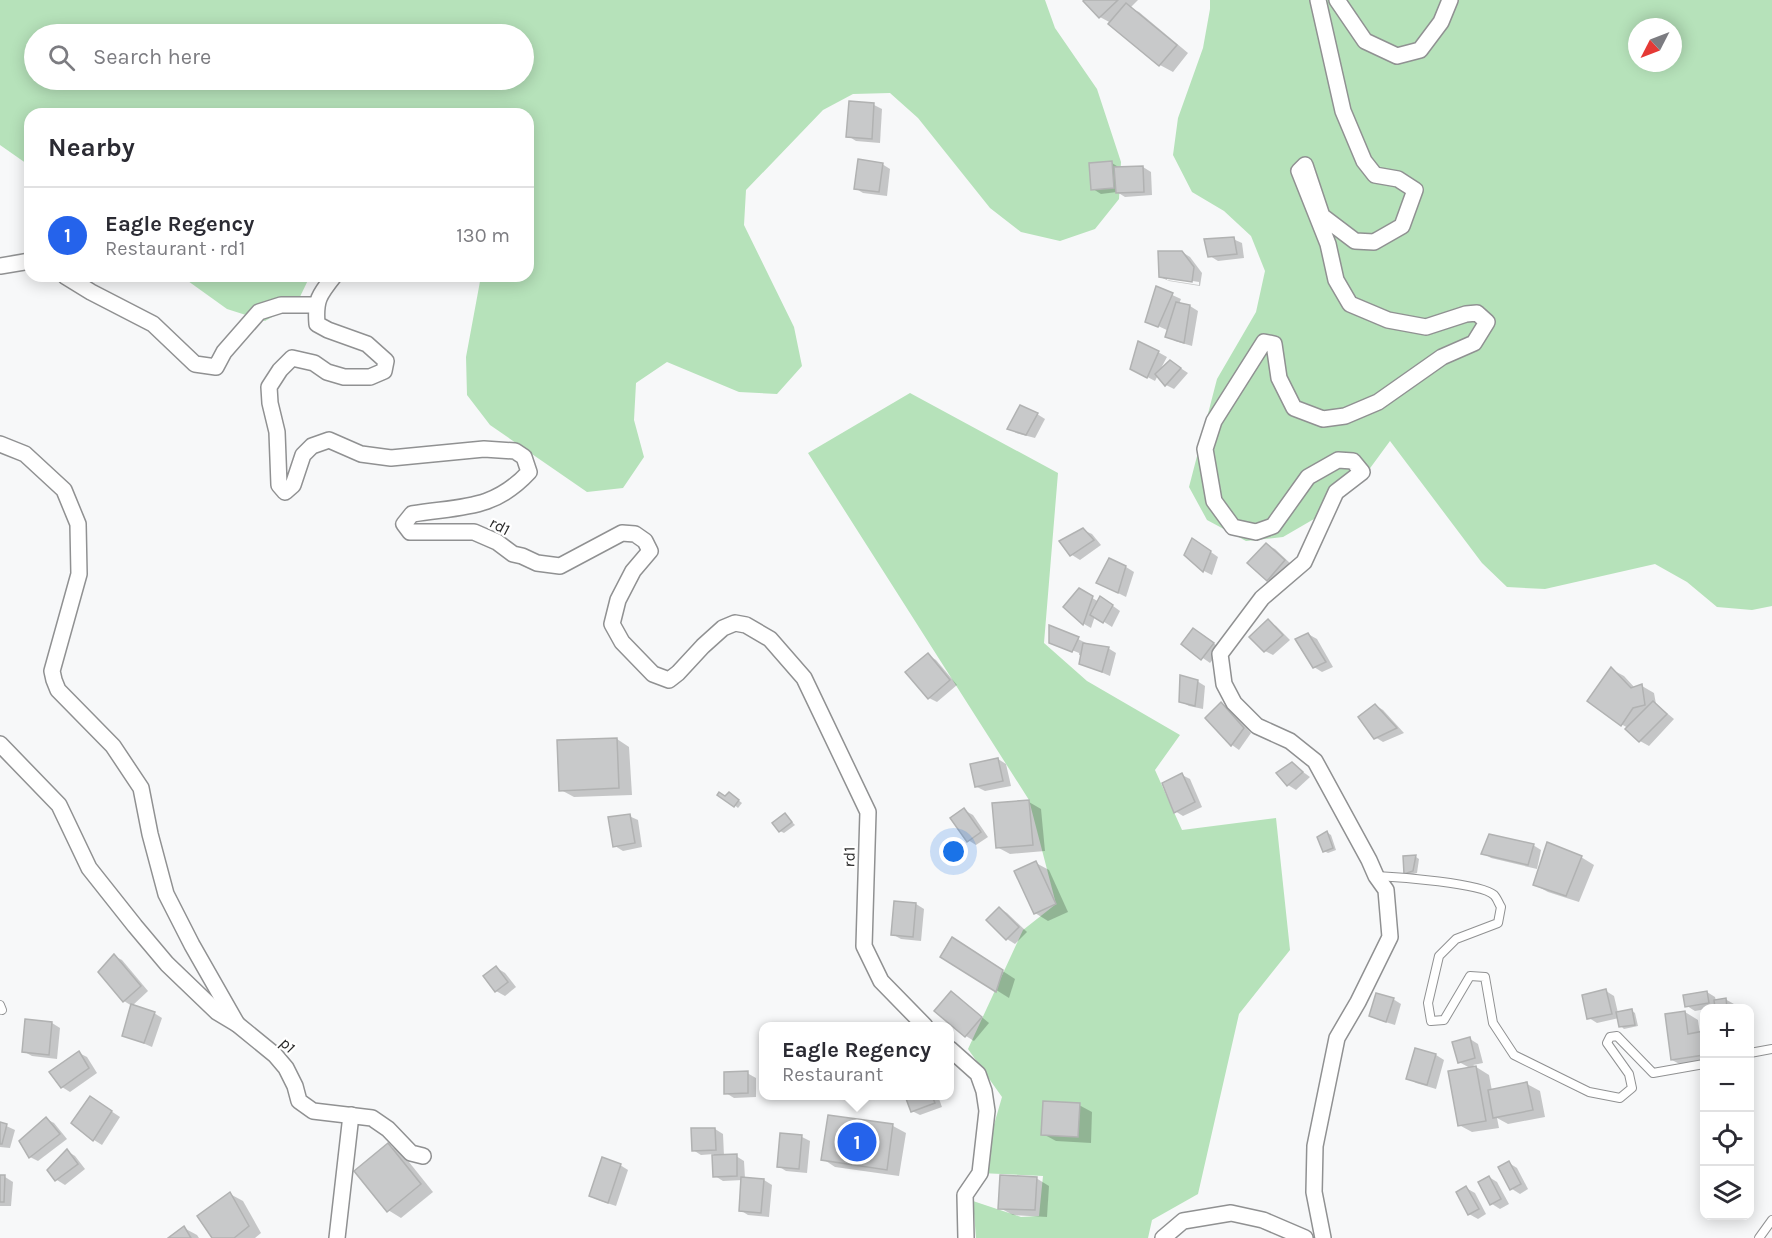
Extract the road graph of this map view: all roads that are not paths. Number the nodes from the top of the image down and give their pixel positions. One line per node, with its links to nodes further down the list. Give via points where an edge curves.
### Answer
1 (1318, 0): 11 (street, via 1343,111 1364,161 1375,175 1398,179 1414,190 1402,226 1374,242 1355,241 1322,216 1305,165 1299,171 1328,244 1336,280 1350,304 1388,320 1426,327 1477,313 1487,322 1474,344 1442,357 1378,402 1345,416 1323,419 1294,408 1280,378 1274,344 1264,342 1214,421 1205,449 1214,501 1233,527 1256,532 1273,526 1308,477 1338,460 1353,461 1362,472 1336,492 1304,562 1262,598 1220,654 1224,684 1234,703 1257,726 1290,741 1315,761)
2 (1337, 0): 3 (street, via 1365,41 1397,57 1420,50 1441,22)
3 (1450, 0)
4 (24, 262): 5 (street)
5 (0, 266)
6 (75, 282): 8 (street, via 153,324 195,364 216,367 259,312 281,305)
7 (329, 282): 8 (street)
8 (315, 305): 12 (street, rd1, via 317,324 367,344 386,361 384,371 370,377 344,376 292,358 280,370 269,387 277,432 279,485 285,492 293,485 303,455 312,446 329,440 362,454 391,458 484,449 515,451 524,457 529,472 502,496 460,508 412,514 404,524 410,532 474,532 513,554 560,566 622,533 635,534 650,550 618,600 612,624 622,642 653,674 669,680 723,628 735,623 770,639 804,678 868,812 864,946 881,981)
9 (0, 444): 13 (street, via 25,454 64,490 78,524 79,574 52,671 54,680 58,690 113,747 141,788 166,894)
10 (0, 744): 13 (street, p1, via 59,805 89,868 167,964 217,1012)
11 (1376, 876): 17 (lane, via 1477,888 1493,895 1501,907 1498,923 1456,939 1439,956 1428,1004 1431,1021 1444,1020 1470,976 1485,976 1493,1023 1514,1055 1589,1092 1620,1098 1632,1088 1629,1074 1607,1043 1610,1037 1617,1036 1653,1073); 25 (street, via 1386,890 1390,937 1337,1038 1315,1146 1314,1192)
12 (920, 1022)
13 (237, 1024): 18 (street, p1, via 286,1068 299,1101 313,1111)
14 (1772, 1049): 15 (lane)
15 (1754, 1052)
16 (954, 1053): 22 (street, via 978,1074 987,1111 980,1173 965,1195)
17 (1700, 1065)
18 (351, 1115): 19 (street, p1, via 372,1118 411,1153); 21 (street)
19 (423, 1156)
20 (1772, 1220): 26 (lane)
21 (337, 1238)
22 (966, 1238)
23 (1163, 1238): 24 (street, via 1183,1221 1231,1213 1263,1220)
24 (1305, 1238)
25 (1323, 1238)
26 (1759, 1238)

